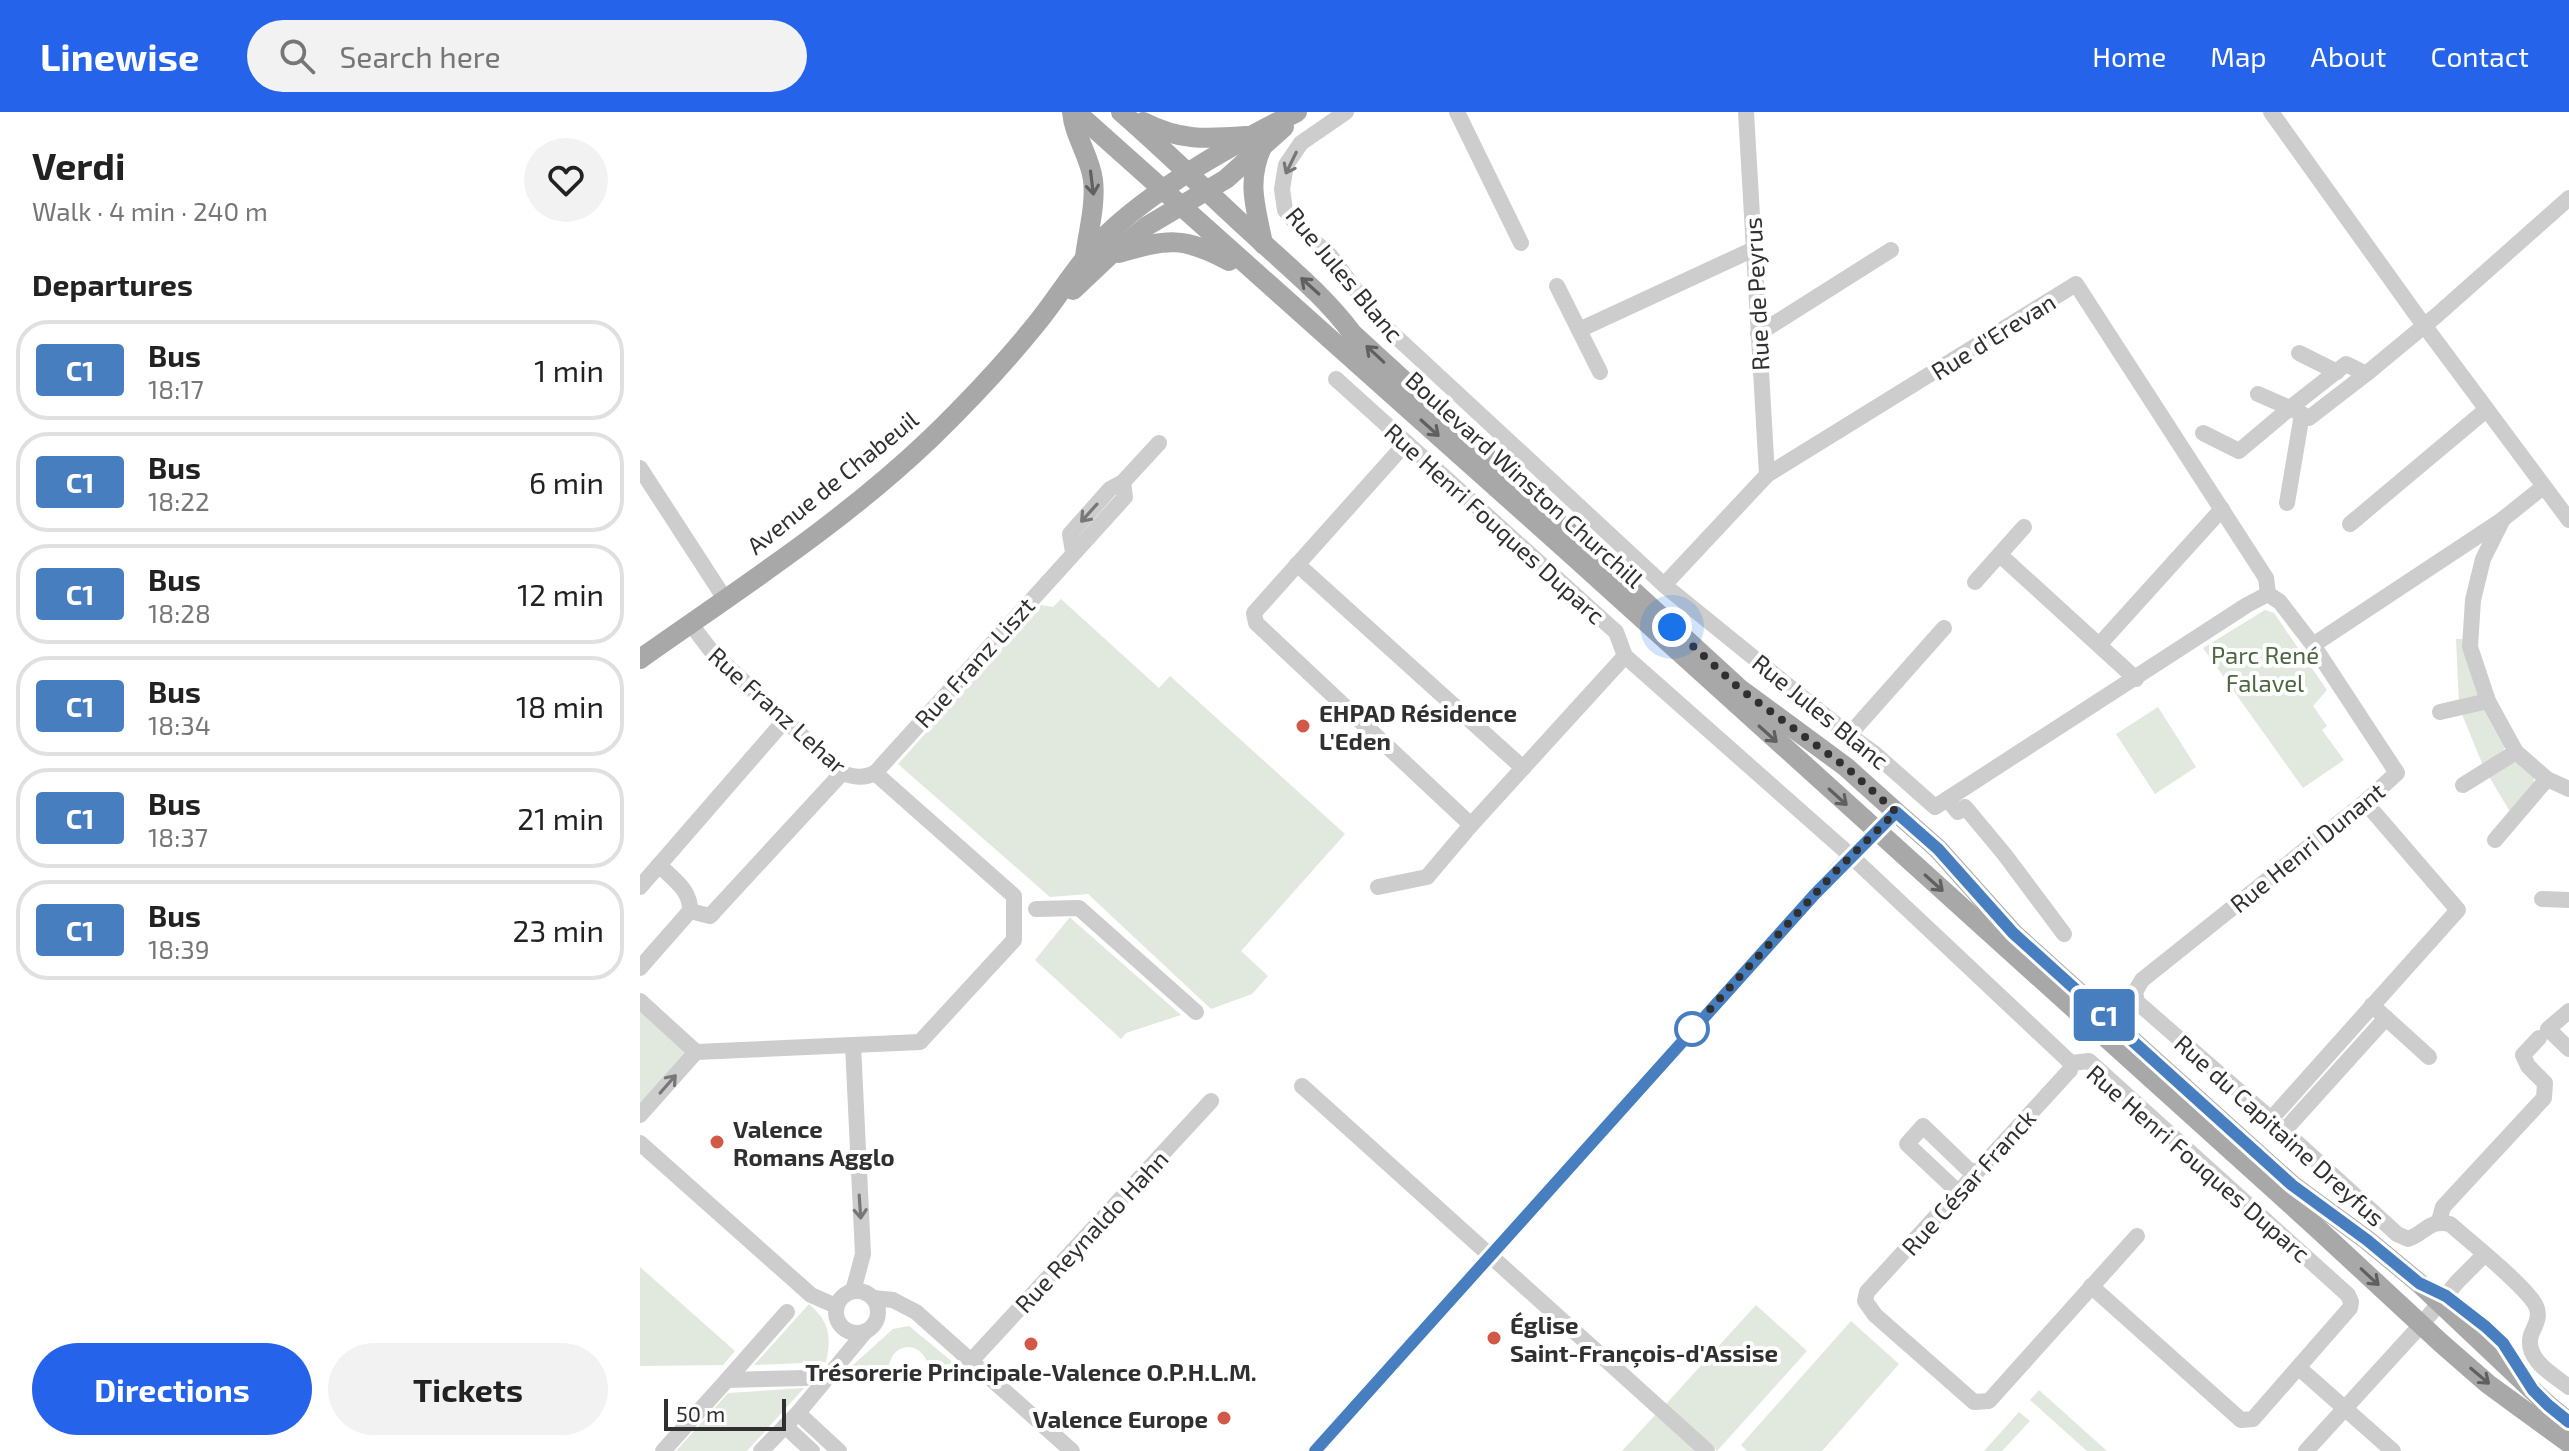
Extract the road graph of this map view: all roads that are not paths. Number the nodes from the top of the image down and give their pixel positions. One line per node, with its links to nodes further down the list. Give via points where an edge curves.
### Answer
1 (1074, 112): 10 (main road, Boulevard Winston Churchill); 19 (main road, one-way to 19, via 1073,127 1093,177)
2 (1122, 112): 8 (main road, Avenue de Chabeuil, via 1180,137); 9 (main road, Boulevard Winston Churchill)
3 (1299, 112): 8 (main road, Avenue de Chabeuil)
4 (1346, 112): 49 (street, Rue Jules Blanc, one-way to 49, via 1301,143 1286,165 1285,210 1336,263 1378,320)
5 (1457, 112): 14 (street)
6 (1746, 112): 16 (street, Rue de Peyrus)
7 (2271, 112): 23 (street)
8 (1257, 141): 9 (main road, Avenue de Chabeuil); 11 (main road, Avenue de Chabeuil, via 1226,179); 15 (main road, via 1252,187)
9 (1199, 168): 10 (main road, Avenue de Chabeuil); 11 (main road, Boulevard Winston Churchill)
10 (1164, 190): 13 (main road, Boulevard Winston Churchill); 19 (main road, Avenue de Chabeuil)
11 (1207, 190): 13 (main road, Avenue de Chabeuil); 15 (main road, Boulevard Winston Churchill)
12 (2569, 198): 23 (street)
13 (1181, 206): 18 (main road, Avenue de Chabeuil); 20 (main road, Boulevard Winston Churchill)
14 (1521, 243)
15 (1263, 244): 72 (main road, Boulevard Winston Churchill, one-way to 15, via 1846,767 1740,689 1352,333 1333,307)
16 (1754, 249): 24 (street); 25 (street, Rue de Peyrus)
17 (1891, 250): 25 (street)
18 (1109, 256): 20 (main road, via 1178,241 1204,247); 22 (main road, Avenue de Chabeuil)
19 (1085, 257): 22 (main road, Avenue de Chabeuil)
20 (1266, 284): 74 (main road, Boulevard Winston Churchill, one-way to 74)
21 (1557, 286): 24 (street)
22 (1038, 322): 51 (main road, Avenue de Chabeuil, via 883,480)
23 (2425, 326): 29 (street); 32 (street)
24 (1579, 330): 27 (street)
25 (1758, 334): 38 (street, Rue de Peyrus)
26 (2299, 353): 28 (street)
27 (1600, 372)
28 (2337, 372): 29 (street, via 2346,364); 33 (street)
29 (2366, 374): 33 (street, via 2309,418)
30 (1336, 379): 36 (street, Rue Henri Fouques Duparc)
31 (2258, 394): 33 (street)
32 (2486, 410): 39 (street); 44 (street)
33 (2296, 411): 34 (street, via 2239,451); 40 (street)
34 (2203, 433)
35 (1159, 443): 66 (street, Rue Franz Liszt, via 1123,482 1125,497)
36 (1406, 443): 47 (street); 56 (street, Rue Henri Fouques Duparc, via 1616,632)
37 (640, 468): 51 (street)
38 (1767, 475): 41 (street, Rue d'Erevan, via 2076,284); 49 (street, Rue d'Erevan)
39 (2543, 487): 42 (street); 43 (street)
40 (2287, 503)
41 (2222, 509): 50 (street, Rue d'Erevan, via 2268,581); 55 (street)
42 (2503, 519): 54 (street); 59 (street, via 2483,559 2473,600 2470,647)
43 (2569, 520)
44 (2350, 524)
45 (2024, 527): 46 (street)
46 (2000, 555): 48 (street); 55 (street)
47 (1297, 564): 64 (street); 73 (street, via 1254,613 1256,623)
48 (1975, 582)
49 (1664, 585): 62 (street, Rue Jules Blanc)
50 (2268, 594): 54 (street, Rue Henri Dunant); 58 (street)
51 (725, 599): 52 (main road, Avenue de Chabeuil)
52 (690, 623): 57 (main road, Avenue de Chabeuil); 61 (street, Rue Franz Lehar, via 712,652)
53 (1944, 628): 62 (street)
54 (2318, 642): 71 (street, Rue Henri Dunant, via 2397,773)
55 (2099, 645): 58 (street)
56 (1625, 656): 64 (street); 76 (street, Rue Henri Fouques Duparc)
57 (640, 659)
58 (2136, 679): 70 (street)
59 (2488, 701): 60 (street); 63 (street)
60 (2440, 712)
61 (785, 720): 65 (street, Rue Franz Lehar); 77 (street)
62 (1849, 735): 70 (street, Rue Jules Blanc, via 1935,807)
63 (2516, 752): 67 (street); 68 (street)
64 (1523, 768): 73 (street)
65 (842, 773): 66 (street, Rue Franz Lehar); 83 (street, via 710,916)
66 (875, 773): 93 (street, via 1014,896 1014,940 920,1042)
67 (2547, 779): 69 (street); 75 (street)
68 (2463, 785)
69 (2569, 789)
70 (1947, 799): 84 (street, via 1958,812 1965,807)
71 (2365, 802): 86 (street, Rue Henri Dunant); 88 (street, via 2458,910)
72 (1896, 812): 74 (street); 113 (main road, Boulevard Winston Churchill, via 1938,849 2013,933 2292,1185 2367,1240)
73 (1471, 825): 79 (street, via 1427,877)
74 (1876, 831): 76 (street); 118 (main road, Boulevard Winston Churchill, one-way to 118)
75 (2495, 840)
76 (1851, 856): 97 (street, Rue Henri Fouques Duparc); 108 (street)
77 (659, 865): 78 (street); 83 (street, via 686,892)
78 (640, 887)
79 (1378, 887)
80 (2542, 899): 81 (street)
81 (2569, 900)
82 (1036, 909): 90 (street, via 1079,908)
83 (690, 911): 85 (street)
84 (2064, 934)
85 (640, 968)
86 (2142, 980): 101 (street, Rue du Capitaine Dreyfus, via 2135,992 2144,1010)
87 (640, 1001): 95 (street)
88 (2372, 1005): 91 (street); 101 (street)
89 (2569, 1011): 92 (street)
90 (1196, 1012)
91 (2386, 1018): 96 (street); 102 (street)
92 (2544, 1034): 94 (street); 106 (street, via 2523,1055 2545,1083 2544,1098 2443,1207)
93 (853, 1045): 95 (street); 111 (street, one-way to 111, via 863,1254)
94 (2569, 1049)
95 (696, 1052): 100 (street, one-way to 95)
96 (2429, 1057)
97 (2071, 1063): 104 (street, Rue César Franck); 123 (street, Rue Henri Fouques Duparc, via 2089,1061 2348,1295 2350,1308)
98 (1302, 1086): 108 (street)
99 (1211, 1101): 121 (street, Rue Reynaldo Hahn)
100 (640, 1115)
101 (2271, 1119): 102 (street, Rue du Capitaine Dreyfus)
102 (2284, 1131): 106 (street, Rue du Capitaine Dreyfus, via 2397,1234 2408,1239)
103 (640, 1143): 114 (street, via 811,1295)
104 (1974, 1175): 105 (street, Rue César Franck); 105 (street, via 1923,1126 1907,1144)
105 (1958, 1192): 110 (street, Rue César Franck, via 1867,1292 1865,1301 1974,1402 1989,1401)
106 (2439, 1221): 109 (street, via 2450,1224)
107 (2137, 1236): 110 (street)
108 (1490, 1255): 137 (street); 138 (street)
109 (2484, 1255): 113 (street); 126 (street, via 2528,1293 2537,1308 2531,1353)
110 (2091, 1286): 123 (street, via 2241,1420 2253,1419)
111 (853, 1291): 112 (street); 114 (street)
112 (873, 1298): 116 (street, via 893,1300); 117 (street)
113 (2439, 1303): 118 (street); 129 (main road, Boulevard Winston Churchill)
114 (836, 1306): 119 (street)
115 (787, 1312): 125 (street)
116 (916, 1312): 117 (street); 121 (street)
117 (878, 1319): 120 (street)
118 (2421, 1325): 127 (street); 131 (main road, Boulevard Winston Churchill, one-way to 131, via 2488,1384)
119 (844, 1329): 120 (street); 122 (street)
120 (865, 1332): 122 (street)
121 (971, 1361): 136 (street)
122 (841, 1362): 128 (street)
123 (2299, 1368): 127 (street)
124 (806, 1378): 125 (street)
125 (727, 1380): 133 (street)
126 (2569, 1387)
127 (2345, 1409): 139 (street); 140 (street)
128 (798, 1413): 130 (street); 135 (street)
129 (2569, 1422)
130 (785, 1426): 132 (street); 134 (street)
131 (2569, 1443)
132 (764, 1449)
133 (663, 1451)
134 (812, 1451)
135 (839, 1451)
136 (1072, 1451)
137 (1315, 1451)
138 (1707, 1451)
139 (2306, 1451)
140 (2393, 1451)

